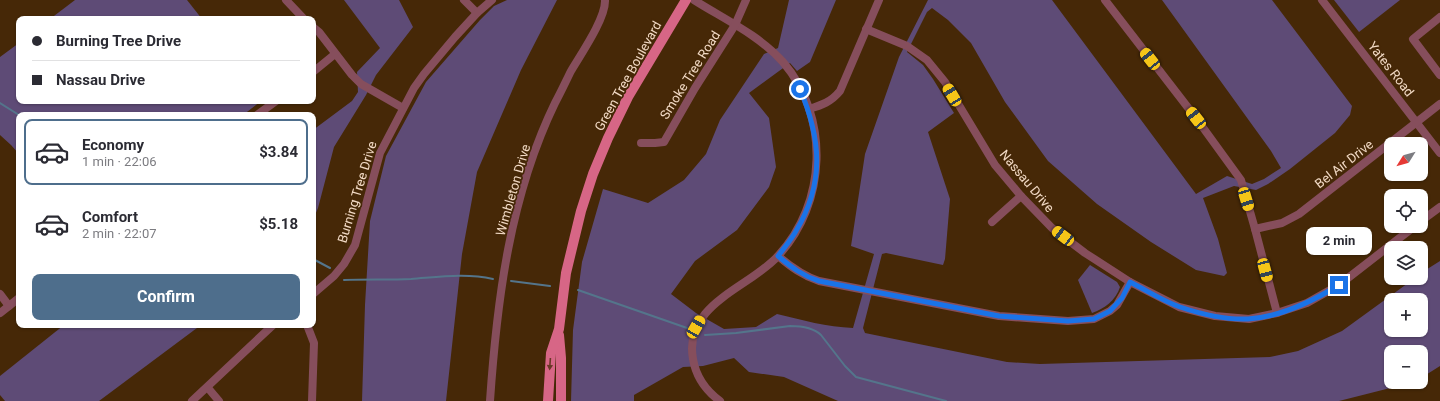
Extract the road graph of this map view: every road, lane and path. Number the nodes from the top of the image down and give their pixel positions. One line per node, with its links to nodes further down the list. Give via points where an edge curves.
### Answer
1 (286, 0): 12 (street)
2 (464, 0): 11 (street)
3 (492, 0): 11 (street, Burning Tree Drive)
4 (605, 0): 49 (street, Wimbleton Drive, via 599,21 551,112 528,170 512,225 494,343)
5 (686, 0): 44 (main road, Green Tree Boulevard, via 628,97 594,174 581,211 566,273)
6 (694, 0): 14 (street)
7 (746, 0): 14 (street, Smoke Tree Road)
8 (879, 0): 15 (street)
9 (1105, 0): 32 (street, via 1241,180)
10 (1322, 0): 25 (street, Yates Road)
11 (477, 12): 22 (street, Burning Tree Drive, via 424,74)
12 (301, 16)
13 (1440, 18): 19 (street, via 1413,39)
14 (735, 25): 23 (street, via 783,62); 26 (street, Smoke Tree Road, via 664,142)
15 (866, 29): 23 (street, via 840,91 827,104); 28 (street, Nassau Drive, via 908,46 927,60 945,82 995,165)
16 (316, 30): 17 (street)
17 (335, 54): 18 (street); 22 (street, via 361,84)
18 (316, 70)
19 (1440, 75)
20 (272, 104): 24 (street)
21 (1440, 104): 25 (street, Bel Air Drive)
22 (403, 108): 36 (street, Burning Tree Drive, via 380,153 355,246 334,276)
23 (809, 109): 34 (street, via 817,146 815,179 802,220)
24 (261, 112)
25 (1417, 122): 27 (street, Yates Road); 32 (street, Bel Air Drive, via 1299,214 1282,223)
26 (641, 143)
27 (1440, 153)
28 (1021, 196): 31 (street); 35 (street, Nassau Drive, via 1052,228 1084,253)
29 (1440, 207): 30 (street)
30 (1428, 216)
31 (992, 222)
32 (1255, 229): 41 (street)
33 (1406, 233): 41 (street, Nassau Drive, via 1339,285 1306,303)
34 (778, 256): 35 (street, via 794,270 819,281 985,314 1018,318 1068,321 1094,319 1113,308 1122,298); 52 (street, via 764,269 711,306 696,327 692,354 695,368 700,381)
35 (1130, 282): 41 (street, Nassau Drive, via 1179,307 1215,316 1248,319)
36 (316, 291)
37 (0, 294): 39 (street)
38 (16, 300): 39 (street)
39 (9, 306): 40 (street)
40 (0, 313)
41 (1277, 313)
42 (270, 328): 45 (street)
43 (309, 328): 48 (street, via 314,343)
44 (559, 329): 50 (main road, Green Tree Boulevard, one-way to 50, via 551,352); 51 (main road, Green Tree Boulevard)
45 (208, 388): 46 (street); 47 (street)
46 (192, 401)
47 (219, 401)
48 (312, 401)
49 (490, 401)
50 (548, 401)
51 (561, 401)
52 (720, 401)

